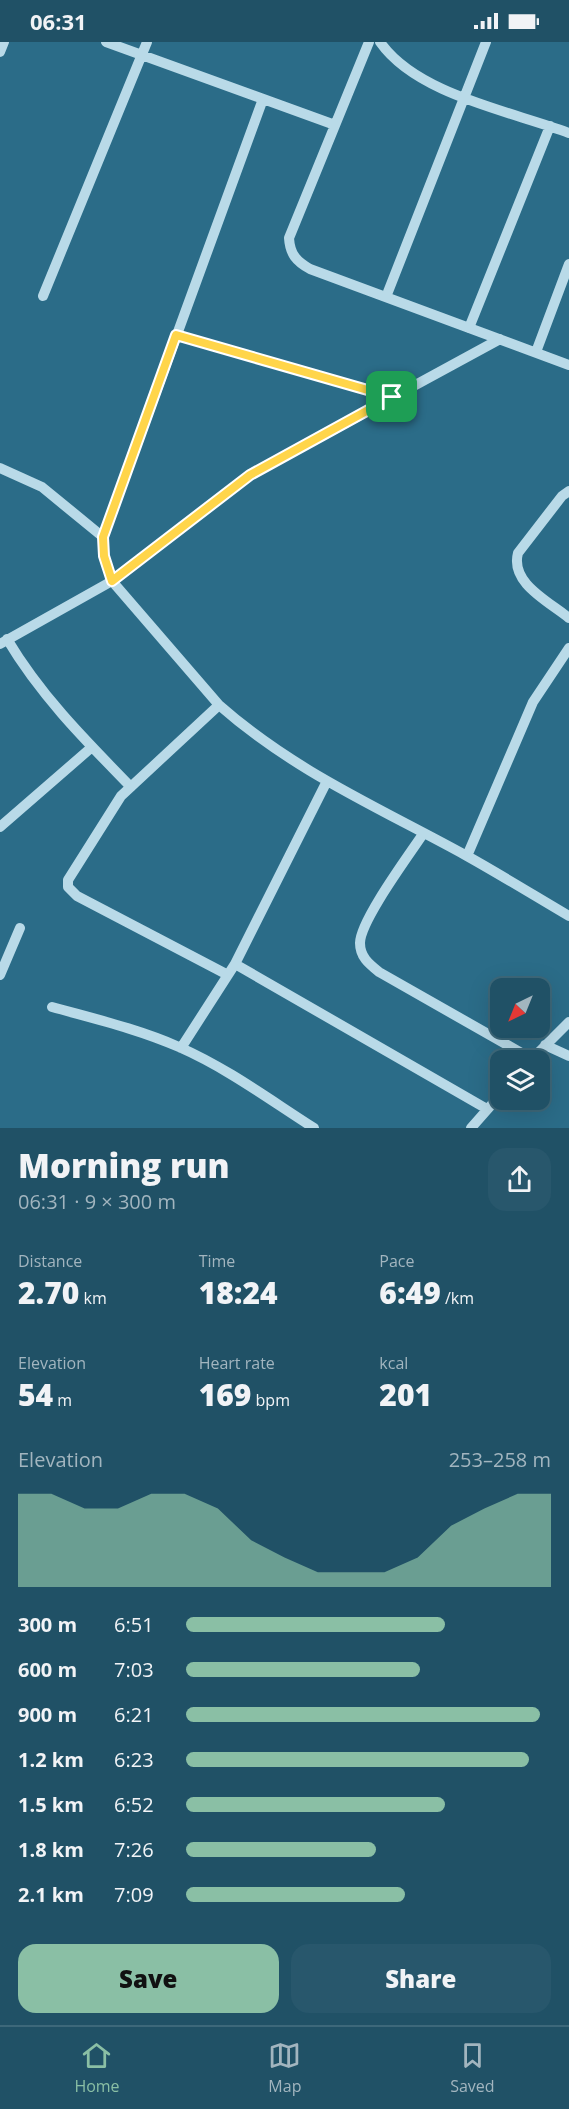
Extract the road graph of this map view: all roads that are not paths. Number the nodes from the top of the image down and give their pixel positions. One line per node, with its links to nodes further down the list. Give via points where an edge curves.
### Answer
1 (4, 42): 7 (street)
2 (106, 42): 8 (street)
3 (147, 42): 8 (street)
4 (369, 42): 11 (street)
5 (380, 42): 9 (street, via 392,59 414,74)
6 (486, 42): 9 (street)
7 (0, 52)
8 (141, 55): 10 (street); 15 (street)
9 (464, 97): 12 (street); 16 (street)
10 (263, 99): 11 (street); 18 (street)
11 (335, 125): 16 (street, via 290,238 290,251 310,269)
12 (550, 126): 13 (street); 17 (street)
13 (569, 133)
14 (569, 264): 20 (street)
15 (43, 296)
16 (386, 297): 17 (street)
17 (469, 328): 19 (street)
18 (176, 335): 22 (street); 25 (street)
19 (500, 339): 20 (street); 22 (street)
20 (536, 352): 21 (street)
21 (569, 365)
22 (392, 397): 26 (street, via 250,475)
23 (0, 468): 25 (street, via 42,487)
24 (569, 491): 27 (street, via 518,553 515,564 521,579)
25 (103, 537): 26 (street)
26 (112, 581): 28 (street); 30 (street)
27 (569, 618)
28 (4, 641): 31 (street, via 29,676)
29 (569, 648): 36 (street, via 533,702)
30 (219, 705): 32 (street); 33 (street)
31 (92, 747): 33 (street); 34 (street)
32 (326, 783): 35 (street); 39 (street)
33 (131, 787): 41 (street, via 121,796 68,880 68,887 77,896)
34 (0, 827)
35 (423, 834): 36 (street); 46 (street, via 364,925 360,943 364,960)
36 (467, 856): 37 (street)
37 (569, 916)
38 (20, 928): 40 (street)
39 (235, 964): 41 (street); 50 (street)
40 (0, 975)
41 (228, 975): 45 (street)
42 (51, 1007): 45 (street, via 133,1029)
43 (569, 1022): 44 (street)
44 (545, 1045): 47 (street); 48 (street)
45 (181, 1048): 51 (street, via 217,1066)
46 (514, 1050)
47 (540, 1050)
48 (569, 1056)
49 (490, 1107): 50 (street)
50 (487, 1110): 52 (street)
51 (314, 1128)
52 (471, 1128)

